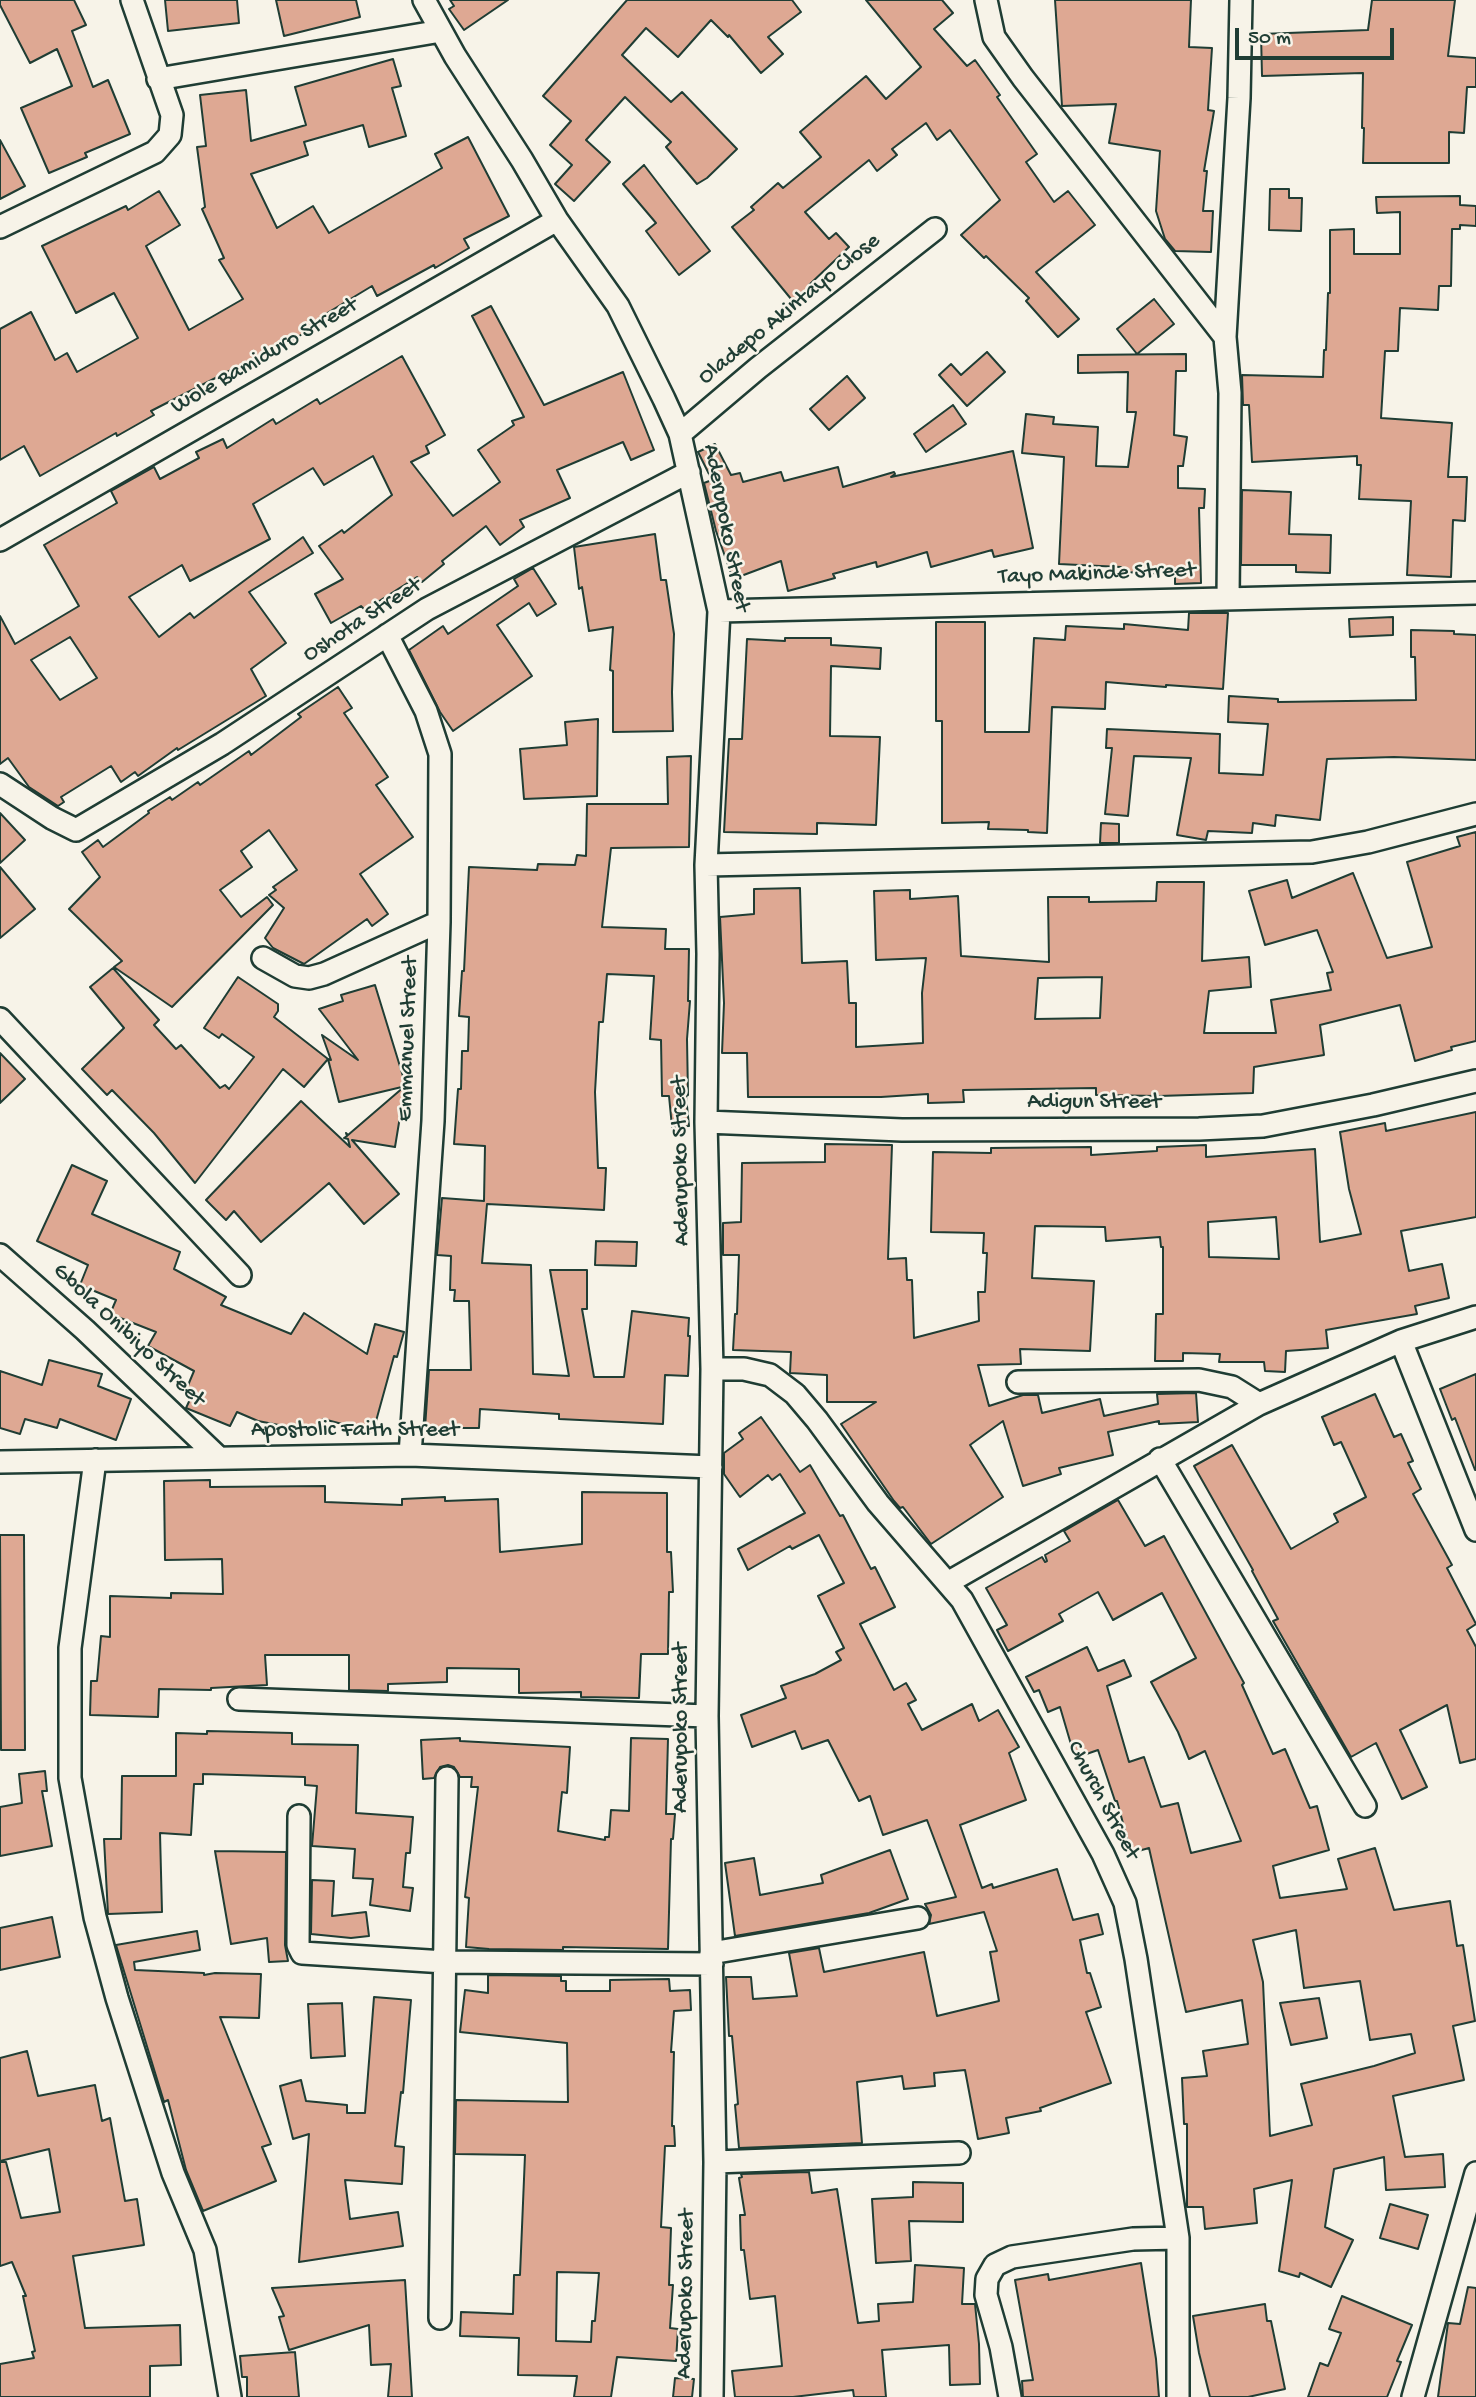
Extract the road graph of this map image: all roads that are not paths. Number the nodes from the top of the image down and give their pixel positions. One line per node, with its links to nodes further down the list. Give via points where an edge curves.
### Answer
1 (132, 0): 6 (street)
2 (424, 0): 5 (street, Aderupoko Street)
3 (986, 0): 10 (street, via 994,37 1008,58)
4 (1241, 0): 10 (street)
5 (441, 32): 6 (street); 7 (street, Aderupoko Street)
6 (158, 79): 8 (street, via 172,115 170,135 155,152)
7 (557, 220): 11 (street, Aderupoko Street, via 618,306); 13 (street, Wole Bamiduro Street)
8 (0, 227)
9 (935, 229): 11 (street, Oladepo Akintayo Close)
10 (1225, 337): 15 (street, via 1230,393)
11 (680, 434): 12 (street, Aderupoko Street)
12 (689, 472): 16 (street, Aderupoko Street); 17 (street, Oshota Street, via 426,609)
13 (0, 540)
14 (1476, 593): 15 (street, Tayo Makinde Street)
15 (1228, 598): 16 (street, Tayo Makinde Street)
16 (719, 611): 20 (street, Aderupoko Street)
17 (387, 635): 18 (street, Oshota Street, via 222,744 76,830); 21 (street, Emmanuel Street, via 426,711 440,754)
18 (0, 784)
19 (1476, 814): 20 (street, via 1312,852)
20 (706, 865): 25 (street, Aderupoko Street)
21 (439, 922): 22 (street, via 309,978); 33 (street, Emmanuel Street, via 433,1121)
22 (263, 958)
23 (0, 1019): 27 (street)
24 (1476, 1081): 25 (street, Adigun Street, via 1263,1126 902,1130)
25 (706, 1122): 30 (street, Aderupoko Street)
26 (0, 1255): 34 (street, Gbola Onibiyo Street)
27 (240, 1275)
28 (1476, 1317): 29 (street)
29 (1401, 1341): 32 (street); 39 (street)
30 (712, 1369): 38 (street, Aderupoko Street); 40 (street, Church Street, via 770,1375 795,1394 878,1503)
31 (1018, 1382): 32 (street, via 1199,1380 1231,1387)
32 (1259, 1404): 35 (street)
33 (410, 1455): 34 (street, Apostolic Faith Street); 38 (street, Apostolic Faith Street)
34 (218, 1457): 36 (street, Apostolic Faith Street)
35 (1160, 1459): 40 (street); 44 (street)
36 (95, 1460): 37 (street, Apostolic Faith Street); 54 (street, via 70,1648 70,1778 95,1917 117,1998 173,2173 205,2250)
37 (0, 1462)
38 (711, 1467): 42 (street, Aderupoko Street)
39 (1476, 1530)
40 (948, 1583): 52 (street, Church Street, via 962,1600 1103,1854 1125,1903)
41 (239, 1699): 42 (street)
42 (707, 1716): 47 (street, Aderupoko Street)
43 (447, 1778): 48 (street)
44 (1365, 1806)
45 (299, 1816): 48 (street, via 298,1945 302,1953)
46 (918, 1918): 47 (street)
47 (711, 1958): 48 (street); 50 (street, Aderupoko Street)
48 (445, 1962): 53 (street)
49 (959, 2153): 50 (street)
50 (715, 2162): 55 (street, Aderupoko Street)
51 (1476, 2173): 58 (street)
52 (1178, 2238): 56 (street, via 1133,2239 1012,2257 995,2265 987,2279 986,2295); 57 (street, Church Street)
53 (440, 2318)
54 (230, 2397)
55 (712, 2397)
56 (1010, 2397)
57 (1178, 2397)
58 (1413, 2397)

